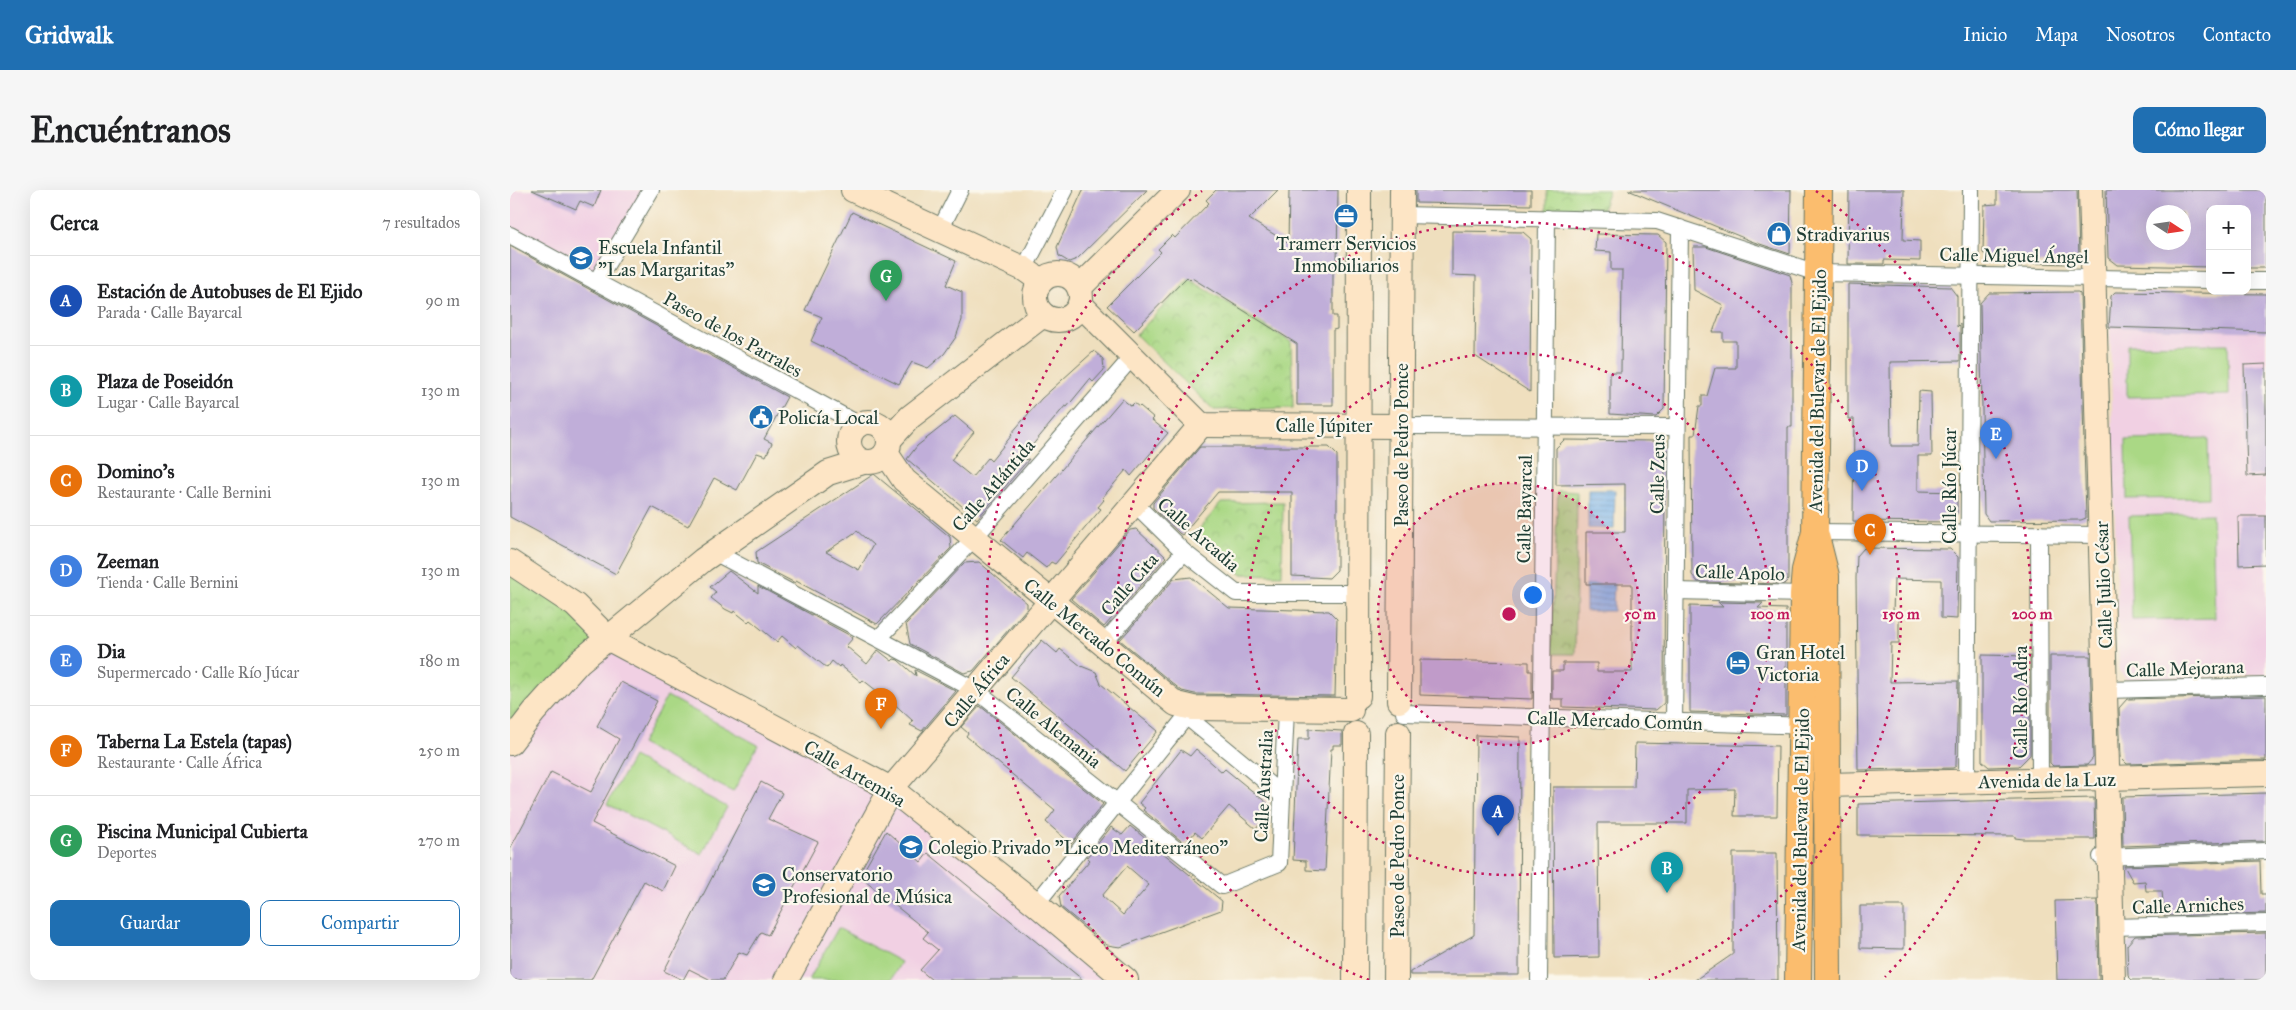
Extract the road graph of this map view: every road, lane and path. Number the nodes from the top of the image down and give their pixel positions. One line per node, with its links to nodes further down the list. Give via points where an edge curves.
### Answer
1 (651, 190): 23 (street)
2 (853, 190): 14 (street)
3 (960, 190): 14 (street)
4 (1065, 190): 17 (street)
5 (1178, 190): 24 (street)
6 (1359, 190): 28 (street)
7 (1402, 190): 11 (street, Paseo de Pedro Ponce)
8 (1819, 190): 16 (main road, Avenida del Bulevar de El Ejido)
9 (1971, 190): 18 (street, Calle Río Júcar)
10 (2090, 190): 19 (street, Calle Julio César)
11 (1402, 214): 12 (street, Calle Miguel Ángel); 29 (street, Paseo de Pedro Ponce)
12 (1547, 218): 13 (street, Calle Miguel Ángel, via 1657,220); 30 (street, Calle Bayarcal)
13 (1680, 228): 16 (street, Calle Miguel Ángel); 31 (street, Calle Zeus)
14 (940, 230): 17 (street)
15 (510, 235): 23 (street, Paseo de los Parrales)
16 (1818, 273): 18 (street, Calle Miguel Ángel); 35 (main road, Avenida del Bulevar de El Ejido)
17 (1032, 275): 24 (street, via 1062,274 1069,277); 25 (street, via 1035,302)
18 (1970, 275): 19 (street, Calle Miguel Ángel); 36 (street, Calle Río Júcar)
19 (2093, 276): 20 (street, Calle Miguel Ángel); 38 (street, Calle Julio César)
20 (2206, 280)
21 (2251, 280): 22 (street)
22 (2266, 281)
23 (596, 282): 32 (street, Paseo de los Parrales)
24 (1079, 296): 25 (street, via 1076,310 1064,319 1050,319); 26 (street)
25 (1043, 315): 32 (street, via 910,417)
26 (1134, 355): 27 (street); 39 (street, Calle Atlántida)
27 (1201, 425): 28 (street, Calle Júpiter); 34 (street, Calle África)
28 (1359, 426): 29 (street, Calle Júpiter); 44 (street)
29 (1401, 426): 30 (street, Calle Júpiter); 56 (street, Paseo de Pedro Ponce)
30 (1544, 426): 31 (street, Calle Júpiter); 57 (street, Calle Bayarcal)
31 (1677, 426): 43 (street, Calle Zeus)
32 (872, 437): 33 (street); 33 (street, via 876,462 863,462); 39 (street, Calle Mercado Común, via 904,480)
33 (828, 473): 40 (street)
34 (1135, 504): 41 (street, Calle Arcadia); 46 (street, Calle África)
35 (1815, 532): 36 (street); 45 (main road, Avenida del Bulevar de El Ejido, via 1805,570); 60 (main road, Avenida del Bulevar de El Ejido, via 1826,576)
36 (1968, 532): 37 (street); 66 (street, Calle Río Júcar)
37 (2039, 534): 38 (street); 65 (street, Calle Río Adra)
38 (2102, 535): 51 (street, Calle Julio César)
39 (974, 538): 46 (street, Calle Mercado Común); 48 (street, Calle Atlántida)
40 (714, 552): 47 (street); 48 (street, Calle Alemania)
41 (1184, 552): 44 (street, Calle Arcadia, via 1236,593); 49 (street, Calle Cita)
42 (510, 562): 47 (street, Calle Artemisa, via 576,605)
43 (1675, 591): 45 (street, Calle Apolo); 58 (street, Calle Zeus)
44 (1358, 593): 53 (street)
45 (1803, 594): 59 (main road, Avenida del Bulevar de El Ejido)
46 (1050, 600): 49 (street, Calle Mercado Común); 52 (street, Calle África)
47 (609, 638): 62 (street, via 579,662); 68 (street, Calle Artemisa)
48 (879, 638): 52 (street, Calle Alemania)
49 (1104, 643): 55 (street, Calle Mercado Común, via 1176,704)
50 (2266, 686): 51 (street, Calle Mejorana)
51 (2106, 690): 64 (street, Calle Julio César)
52 (977, 691): 68 (street, Calle África); 70 (street, Calle Alemania)
53 (1354, 703): 54 (street, Calle Mercado Común); 56 (street, via 1375,689 1384,690); 61 (street, via 1350,718)
54 (1286, 710): 55 (street, Calle Mercado Común); 69 (street, Calle Australia)
55 (1190, 712): 69 (street, Calle Mercado Común); 70 (street)
56 (1400, 715): 57 (street, Calle Mercado Común); 61 (street, via 1386,742 1370,742); 80 (street, Paseo de Pedro Ponce)
57 (1542, 717): 58 (street, Calle Mercado Común); 81 (street, Calle Bayarcal)
58 (1674, 722): 59 (street, Calle Mercado Común)
59 (1801, 725): 60 (street, Calle Mercado Común); 82 (main road, Avenida del Bulevar de El Ejido)
60 (1827, 727): 67 (main road, Avenida del Bulevar de El Ejido)
61 (1356, 734): 79 (street)
62 (510, 743)
63 (2266, 774): 64 (street, Avenida de la Luz)
64 (2107, 778): 65 (street, Avenida de la Luz); 72 (street, Calle Julio César)
65 (2040, 780): 66 (street, Avenida de la Luz)
66 (1967, 782): 67 (street, Avenida de la Luz)
67 (1827, 785): 83 (main road, Avenida del Bulevar de El Ejido)
68 (891, 790): 74 (street, Calle Artemisa); 77 (street, Calle África)
69 (1282, 795): 73 (street, Calle Australia, via 1279,863)
70 (1118, 804): 73 (street, Calle Alemania); 74 (street)
71 (2266, 851): 72 (street)
72 (2104, 857): 76 (street, Calle Julio César)
73 (1222, 886)
74 (1036, 904): 78 (street, Calle Artemisa)
75 (2266, 923): 76 (street, Calle Arniches)
76 (2112, 927): 84 (street, Calle Julio César)
77 (786, 980)
78 (1126, 980)
79 (1355, 980)
80 (1396, 980)
81 (1539, 980)
82 (1798, 980)
83 (1828, 980)
84 (2113, 980)

